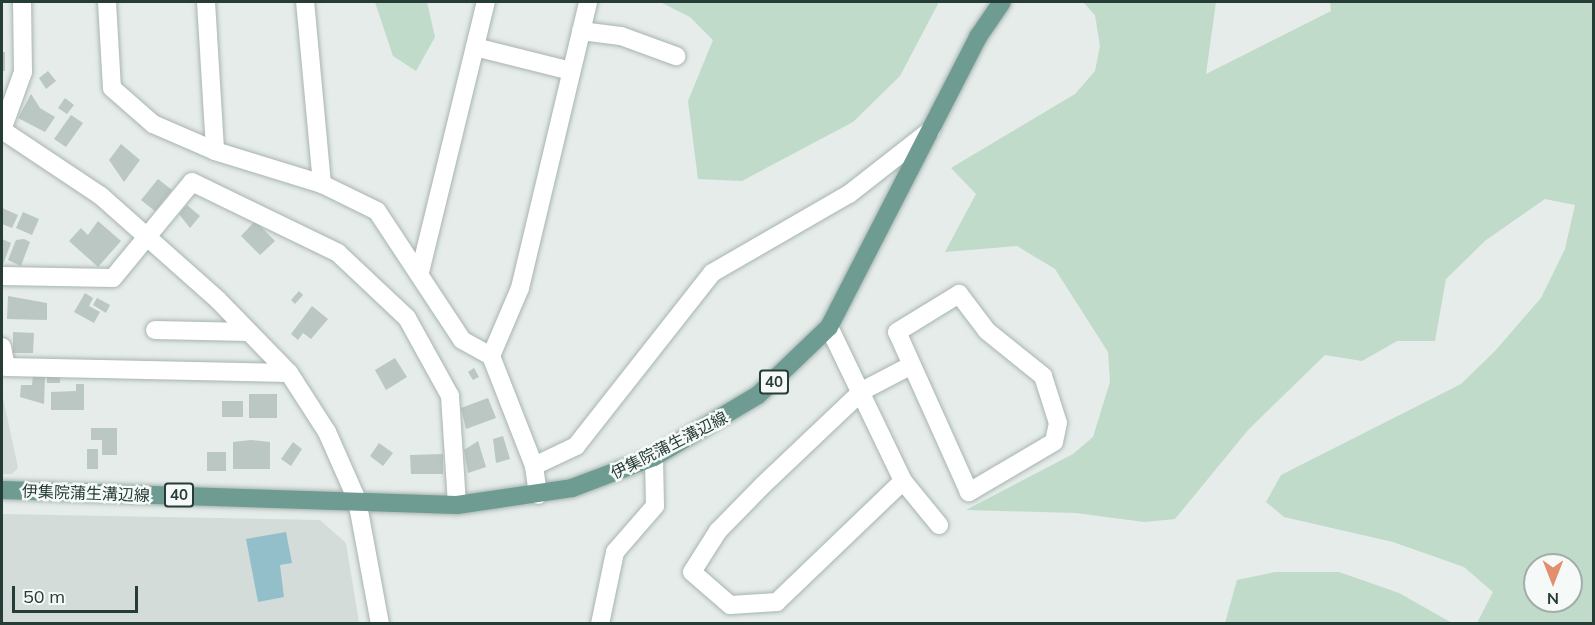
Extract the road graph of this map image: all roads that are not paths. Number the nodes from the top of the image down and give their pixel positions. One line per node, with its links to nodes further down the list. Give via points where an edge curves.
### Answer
1 (22, 2): 13 (street, via 23,72)
2 (107, 2): 14 (street, via 112,88 153,124)
3 (206, 2): 14 (street)
4 (305, 2): 15 (street)
5 (486, 2): 9 (street)
6 (588, 2): 8 (street)
7 (1002, 2): 12 (main road, 伊集院蒲生溝辺線 / 40)
8 (581, 31): 10 (street, via 621,36); 11 (street)
9 (475, 47): 11 (street); 17 (street)
10 (676, 56)
11 (571, 71): 23 (street, via 520,288)
12 (932, 129): 19 (main road, 伊集院蒲生溝辺線 / 40); 28 (street, via 849,194 712,273 576,446)
13 (2, 130): 16 (street, via 76,177)
14 (215, 151): 15 (street)
15 (322, 184): 17 (street, via 377,211)
16 (145, 236): 18 (street, via 113,278); 21 (street); 33 (street, via 192,182 338,253 407,318 450,396)
17 (420, 272): 23 (street, via 462,340)
18 (2, 276)
19 (829, 327): 26 (street); 27 (main road, 伊集院蒲生溝辺線 / 40, via 758,395)
20 (156, 330): 21 (street)
21 (249, 332): 25 (street)
22 (2, 347): 25 (street, via 6,367)
23 (491, 356): 28 (street)
24 (910, 366): 24 (street, via 969,492 1054,442 1058,423 1043,376 987,331 959,294 897,332); 26 (street)
25 (289, 374): 32 (street, via 327,432)
26 (862, 391): 29 (street); 29 (street, via 718,531 692,572 730,605 777,602)
27 (654, 457): 31 (main road, 伊集院蒲生溝辺線 / 40, via 607,478); 36 (street, via 655,506 615,552)
28 (534, 466): 31 (street)
29 (903, 482): 34 (street)
30 (2, 490): 32 (main road, 伊集院蒲生溝辺線 / 40)
31 (538, 495): 33 (main road, 伊集院蒲生溝辺線 / 40)
32 (357, 500): 33 (main road, 伊集院蒲生溝辺線 / 40); 35 (street)
33 (457, 505)
34 (939, 525)
35 (380, 624)
36 (600, 624)

